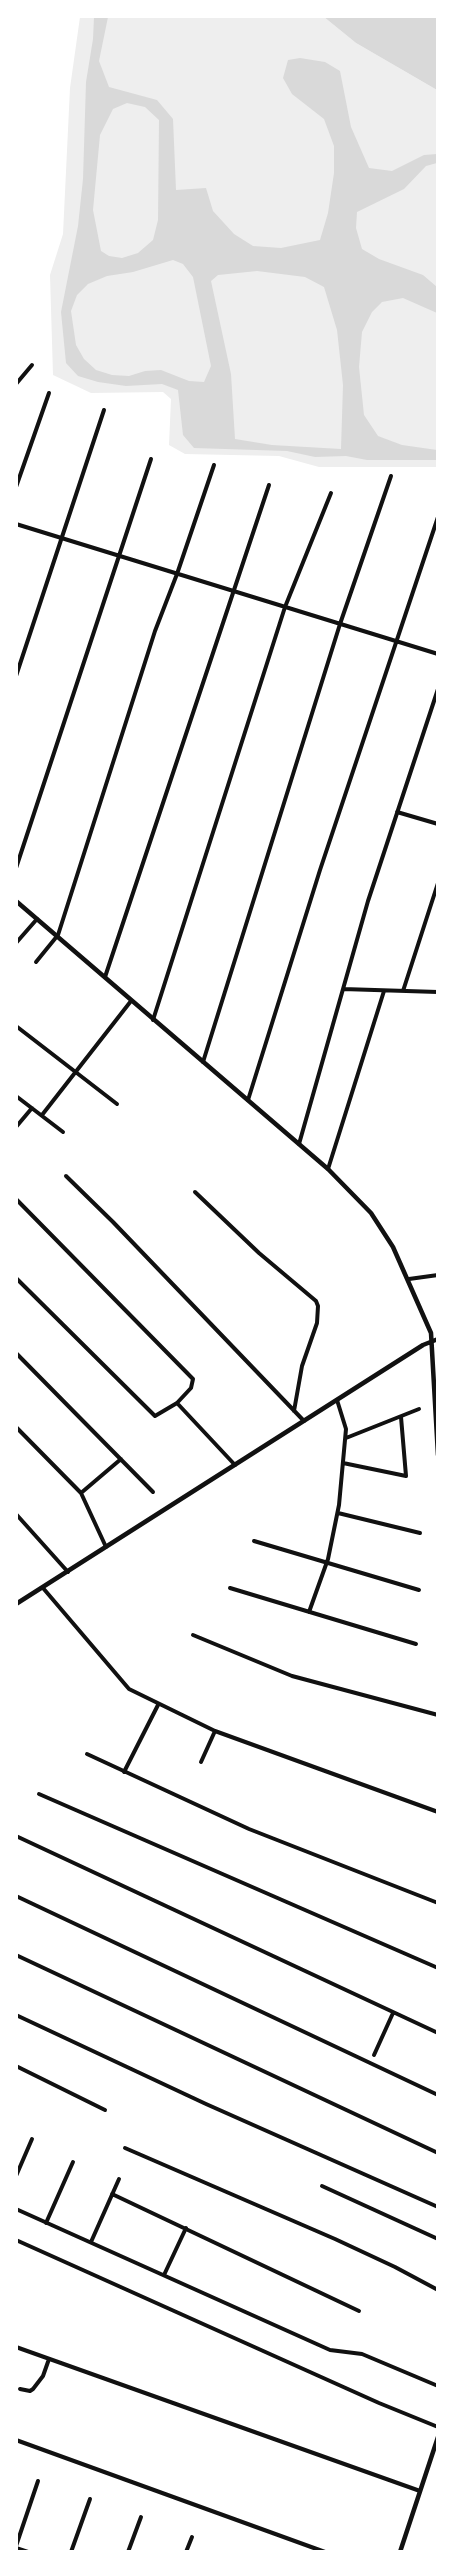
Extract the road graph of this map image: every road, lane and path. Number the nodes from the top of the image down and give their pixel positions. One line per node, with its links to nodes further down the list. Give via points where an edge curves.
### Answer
1 (32, 365): 2 (street)
2 (16, 384)
3 (49, 393): 9 (street)
4 (104, 410): 13 (street)
5 (151, 459): 14 (street)
6 (214, 465): 15 (street)
7 (391, 476): 18 (street)
8 (269, 485): 16 (street)
9 (16, 487)
10 (331, 493): 17 (street)
11 (438, 517): 19 (street)
12 (16, 524): 13 (street)
13 (62, 538): 14 (street); 21 (street)
14 (119, 556): 15 (street); 25 (street)
15 (177, 574): 16 (street); 29 (street, via 155,631)
16 (232, 591): 17 (street); 32 (street)
17 (285, 607): 18 (street); 38 (street)
18 (340, 624): 19 (street); 40 (street)
19 (396, 641): 20 (street); 43 (street)
20 (438, 654)
21 (16, 676)
22 (438, 689): 23 (street)
23 (397, 812): 24 (street); 33 (street)
24 (438, 824)
25 (16, 868)
26 (438, 884): 35 (street)
27 (16, 901): 28 (street)
28 (37, 919): 29 (street); 30 (street)
29 (58, 935): 31 (street); 32 (street)
30 (16, 943)
31 (36, 962)
32 (105, 977): 37 (street)
33 (344, 989): 34 (street); 49 (street)
34 (384, 991): 35 (street); 50 (street)
35 (403, 991): 36 (street)
36 (438, 992)
37 (131, 1001): 38 (street); 41 (street)
38 (153, 1020): 40 (street)
39 (16, 1026): 41 (street)
40 (203, 1062): 43 (street)
41 (76, 1071): 44 (street); 46 (street)
42 (16, 1096): 45 (street)
43 (248, 1100): 49 (street)
44 (117, 1104)
45 (32, 1108): 46 (street); 47 (street)
46 (42, 1115): 48 (street)
47 (16, 1127)
48 (63, 1132)
49 (298, 1145): 50 (street)
50 (328, 1169): 56 (street, via 385,1233)
51 (66, 1176): 62 (street)
52 (195, 1192): 62 (street, via 316,1300 317,1323 302,1366)
53 (16, 1199): 60 (street, via 193,1379 194,1383)
54 (438, 1275): 56 (street)
55 (16, 1278): 60 (street, via 151,1413 158,1416)
56 (409, 1279): 57 (street)
57 (435, 1340): 59 (street); 67 (street)
58 (16, 1353): 68 (street)
59 (338, 1400): 64 (street); 66 (street)
60 (177, 1403): 70 (street)
61 (419, 1409): 63 (street)
62 (294, 1411): 64 (street)
63 (401, 1417): 66 (street); 69 (street, via 406,1476)
64 (304, 1421): 70 (street)
65 (16, 1427): 72 (street)
66 (346, 1438): 69 (street)
67 (438, 1455)
68 (121, 1459): 71 (street); 72 (street)
69 (343, 1463): 73 (street)
70 (236, 1466): 77 (street)
71 (153, 1492)
72 (81, 1493): 77 (street)
73 (338, 1513): 75 (street); 78 (street)
74 (16, 1514): 79 (street)
75 (420, 1533)
76 (254, 1541): 78 (street)
77 (106, 1547): 79 (street)
78 (327, 1563): 82 (street); 84 (street)
79 (68, 1572): 80 (street)
80 (43, 1588): 83 (street); 87 (street, via 121,1682)
81 (230, 1588): 84 (street)
82 (419, 1590)
83 (17, 1603)
84 (309, 1612): 86 (street)
85 (193, 1635): 88 (street, via 292,1676)
86 (416, 1644)
87 (158, 1705): 89 (street); 92 (street)
88 (438, 1715)
89 (215, 1731): 91 (street); 94 (street)
90 (87, 1754): 92 (street)
91 (201, 1762)
92 (124, 1772): 97 (street, via 249,1829)
93 (39, 1794): 99 (street)
94 (438, 1812)
95 (16, 1836): 100 (street)
96 (16, 1896): 105 (street)
97 (438, 1903)
98 (16, 1955): 109 (street)
99 (438, 1968)
100 (393, 2013): 102 (street); 103 (street)
101 (16, 2015): 115 (street)
102 (438, 2032)
103 (374, 2055)
104 (16, 2066): 106 (street)
105 (438, 2095)
106 (105, 2110)
107 (32, 2139): 111 (street)
108 (125, 2148): 123 (street, via 335,2239)
109 (438, 2153)
110 (73, 2162): 117 (street)
111 (16, 2176)
112 (119, 2179): 114 (street)
113 (322, 2186): 119 (street)
114 (112, 2194): 118 (street); 121 (street)
115 (438, 2207)
116 (16, 2209): 117 (street)
117 (46, 2223): 121 (street)
118 (186, 2228): 122 (street); 124 (street)
119 (438, 2239)
120 (16, 2240): 129 (street)
121 (91, 2242): 122 (street)
122 (164, 2275): 127 (street, via 330,2350 362,2354)
123 (438, 2290)
124 (359, 2311)
125 (16, 2347): 126 (street)
126 (49, 2359): 128 (street, via 33,2389); 134 (street)
127 (438, 2386)
128 (20, 2389)
129 (438, 2427)
130 (438, 2437): 132 (street)
131 (16, 2440): 143 (street)
132 (436, 2451): 134 (street)
133 (38, 2481): 138 (street)
134 (420, 2491): 144 (street)
135 (90, 2499): 140 (street)
136 (141, 2517): 141 (street)
137 (192, 2536): 142 (street)
138 (16, 2547): 139 (street)
139 (28, 2552)
140 (71, 2552)
141 (128, 2552)
142 (186, 2552)
143 (325, 2552)
144 (400, 2552)

